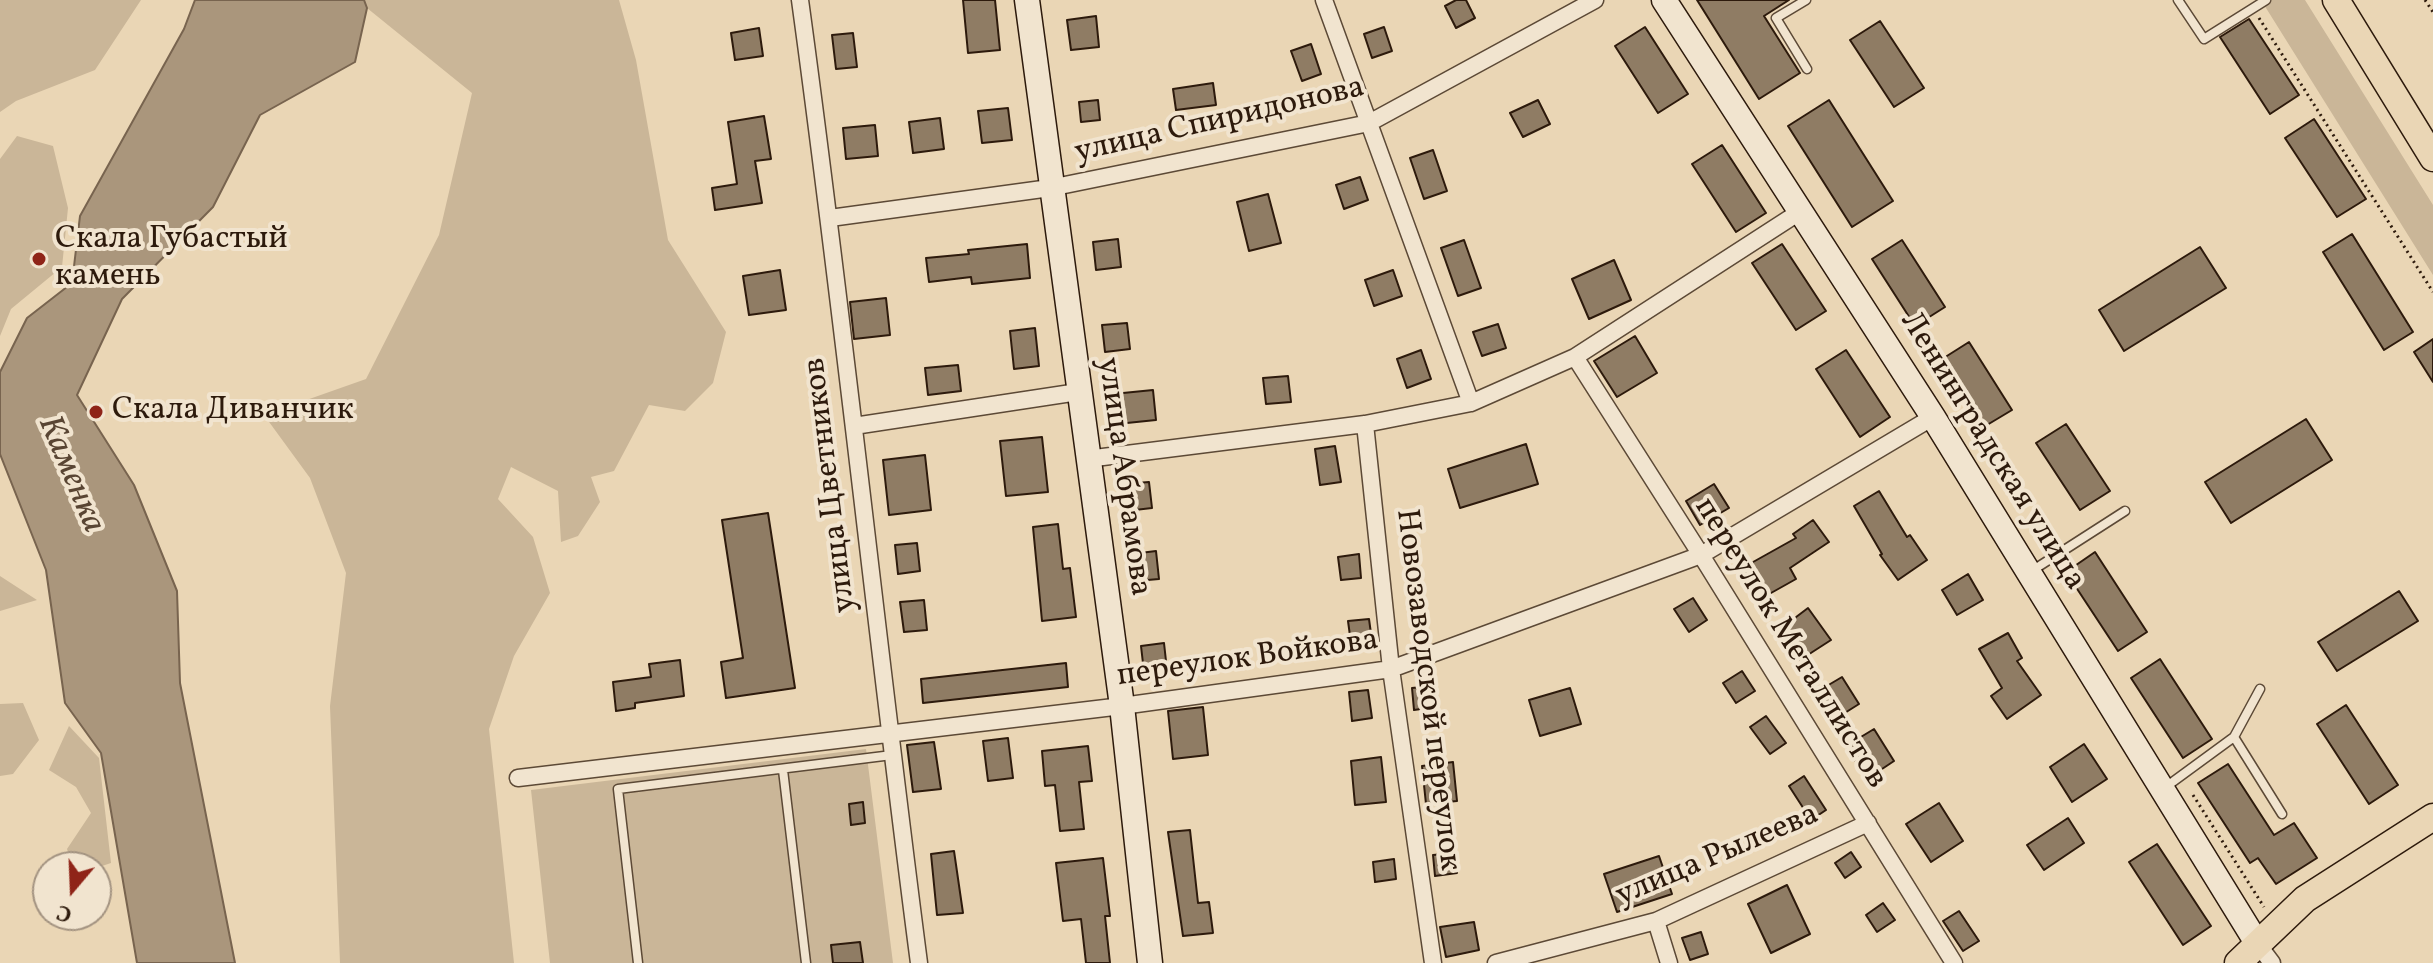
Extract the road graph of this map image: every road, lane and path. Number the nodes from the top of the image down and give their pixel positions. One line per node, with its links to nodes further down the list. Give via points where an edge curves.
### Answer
1 (800, 0): 18 (street, улица Цветников)
2 (1027, 0): 16 (street, улица Абрамова)
3 (1324, 0): 14 (street)
4 (1595, 0): 14 (street, улица Спиридонова)
5 (1664, 0): 17 (street, Ленинградская улица)
6 (1806, 0): 13 (lane, via 1776,18)
7 (2178, 0): 11 (lane, via 2204,39)
8 (2266, 0): 11 (lane)
9 (2336, 0): 15 (main road)
10 (2425, 0): 12 (path)
11 (2253, 8): 19 (path)
12 (2433, 12)
13 (1807, 69)
14 (1369, 123): 16 (street, улица Спиридонова); 22 (street)
15 (2433, 158)
16 (1050, 188): 18 (street, улица Спиридонова); 21 (street, улица Абрамова)
17 (1801, 211): 20 (street); 23 (street, Ленинградская улица)
18 (830, 218): 25 (street, улица Цветников)
19 (2433, 292)
20 (1575, 357): 22 (street); 28 (street, переулок Металлистов)
21 (1078, 392): 25 (street); 26 (street, улица Абрамова)
22 (1471, 403): 24 (street)
23 (1933, 417): 28 (street, переулок Войкова); 29 (street, Ленинградская улица)
24 (1365, 424): 26 (street); 30 (street, Новозаводской переулок)
25 (854, 426): 33 (street, улица Цветников)
26 (1087, 459): 32 (street, улица Абрамова)
27 (2125, 511): 29 (lane)
28 (1701, 555): 30 (street, переулок Войкова); 41 (street, переулок Металлистов)
29 (2030, 573): 38 (street, Ленинградская улица)
30 (1391, 669): 32 (street, переулок Войкова); 48 (street, Новозаводской переулок)
31 (2260, 689): 34 (lane)
32 (1122, 706): 33 (street, переулок Войкова); 47 (street, улица Абрамова)
33 (889, 735): 35 (street, улица Цветников); 37 (street, переулок Войкова)
34 (2234, 737): 38 (lane); 39 (lane)
35 (892, 755): 36 (lane); 46 (street, улица Цветников)
36 (783, 770): 44 (lane, via 618,789); 45 (lane)
37 (518, 778)
38 (2163, 789): 43 (street, Ленинградская улица)
39 (2282, 814)
40 (2433, 817): 43 (main road, via 2305,899)
41 (1868, 823): 42 (street, улица Рылеева); 51 (street, переулок Металлистов)
42 (1656, 921): 49 (street, улица Рылеева); 50 (street)
43 (2264, 953): 52 (main road)
44 (638, 963)
45 (806, 963)
46 (919, 963)
47 (1150, 963)
48 (1433, 963)
49 (1496, 963)
50 (1669, 963)
51 (1954, 963)
52 (2238, 963)

